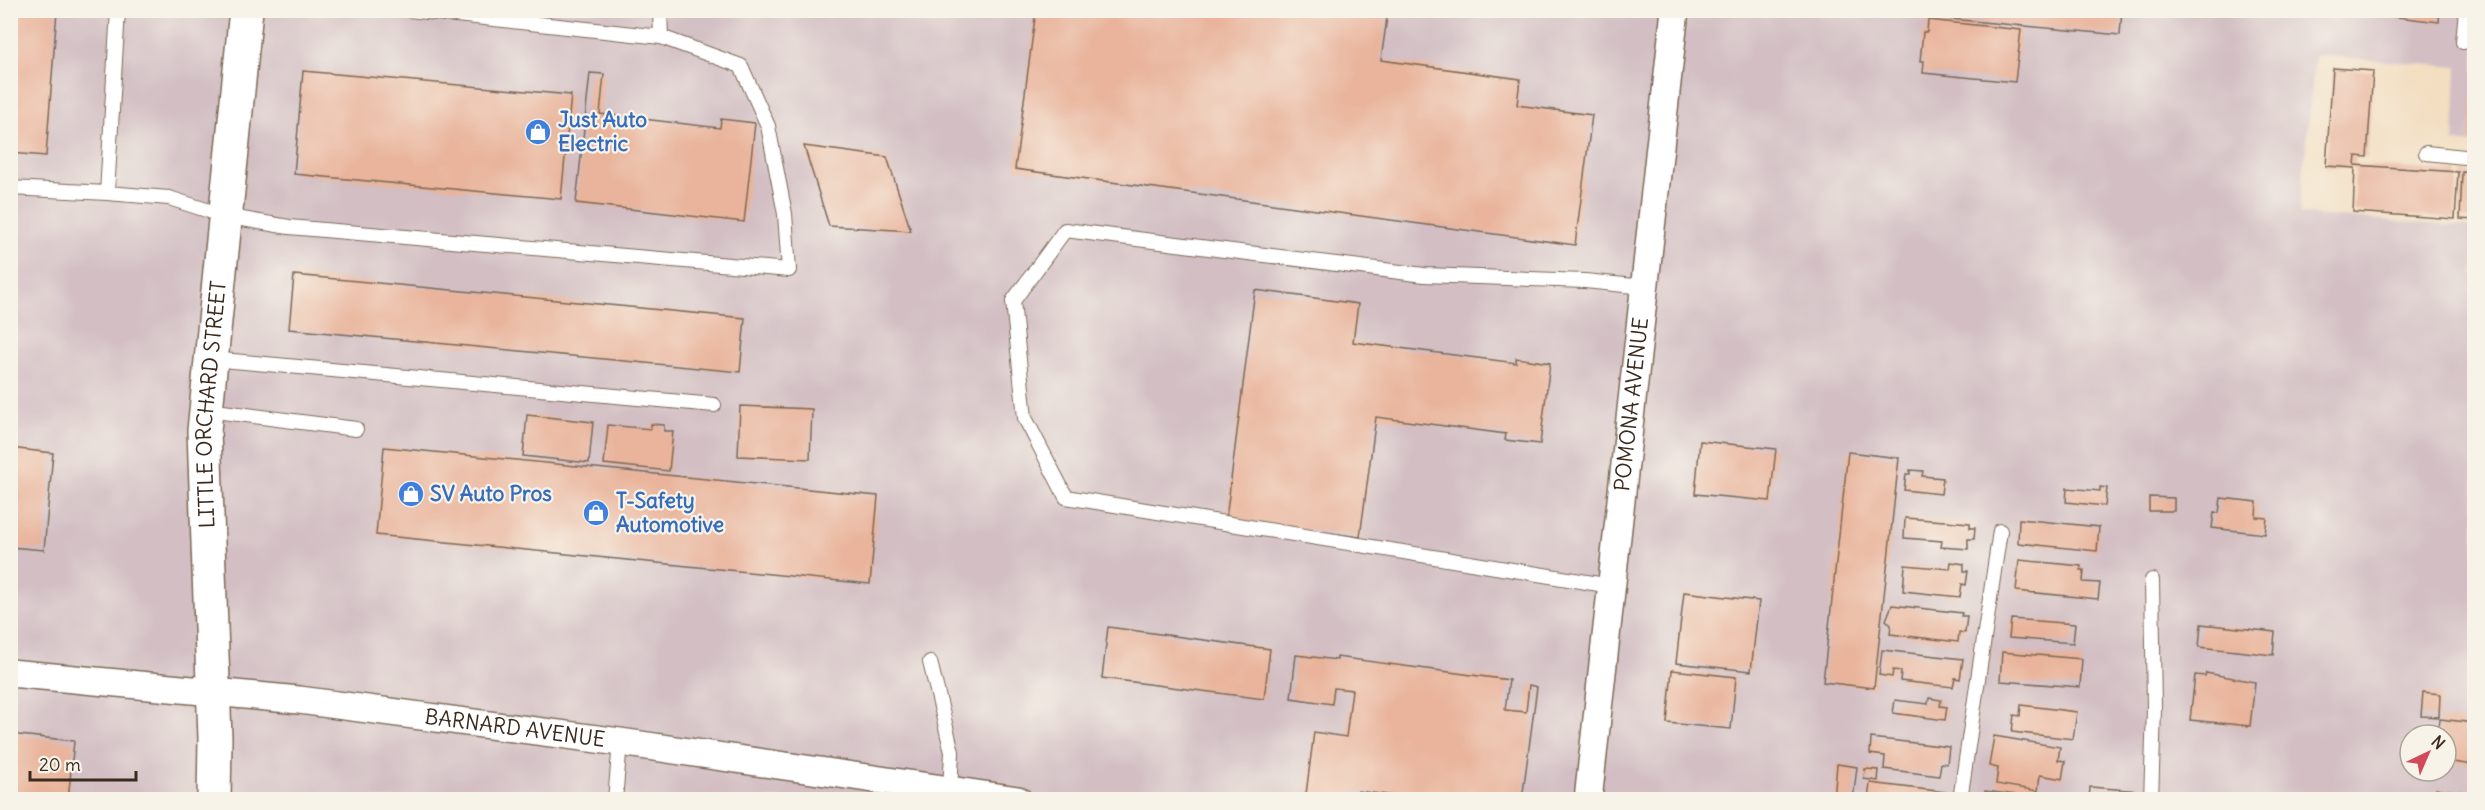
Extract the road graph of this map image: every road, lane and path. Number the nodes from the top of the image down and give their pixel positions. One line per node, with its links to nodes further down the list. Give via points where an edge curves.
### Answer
1 (118, 10): 12 (lane)
2 (246, 10): 13 (street, LITTLE ORCHARD STREET)
3 (409, 10): 7 (lane)
4 (660, 10): 7 (lane)
5 (1675, 10): 14 (street, POMONA AVENUE)
6 (2466, 10): 8 (lane)
7 (661, 37): 13 (lane, via 741,66 768,126 785,214 789,270 289,227)
8 (2463, 42)
9 (2426, 153): 10 (lane)
10 (2475, 158)
11 (10, 188): 12 (lane)
12 (107, 193): 13 (lane, via 169,198)
13 (225, 216): 15 (street, LITTLE ORCHARD STREET)
14 (1644, 287): 21 (street, POMONA AVENUE); 21 (lane, via 1585,280 1424,275 1065,230 1013,301 1025,418 1066,497)
15 (212, 359): 16 (lane); 17 (street, LITTLE ORCHARD STREET)
16 (714, 405)
17 (207, 410): 18 (lane); 24 (street, LITTLE ORCHARD STREET)
18 (356, 429)
19 (2000, 531): 31 (lane)
20 (2152, 580): 32 (lane)
21 (1611, 586): 30 (street, POMONA AVENUE)
22 (930, 662): 26 (lane, via 952,752)
23 (10, 673): 24 (street, BARNARD AVENUE)
24 (213, 693): 25 (street, BARNARD AVENUE, via 299,700); 27 (street, LITTLE ORCHARD STREET)
25 (620, 742): 26 (street, BARNARD AVENUE); 28 (lane)
26 (950, 790): 29 (street, BARNARD AVENUE)
27 (214, 800)
28 (615, 800)
29 (1018, 800)
30 (1588, 800)
31 (1960, 800)
32 (2151, 800)

